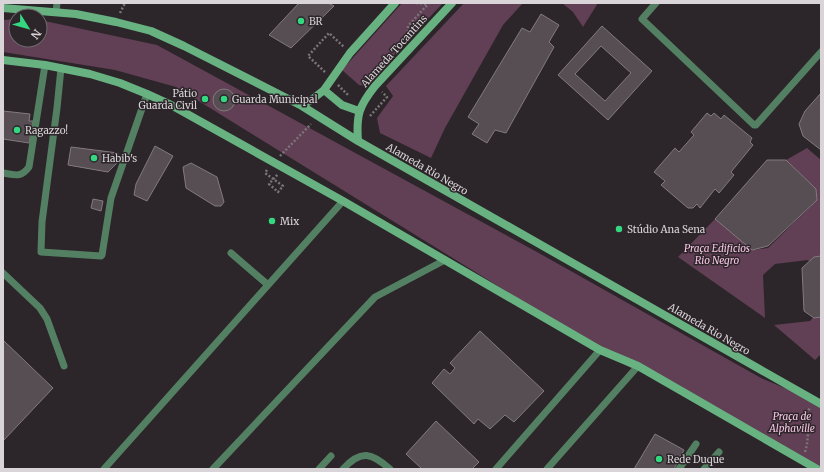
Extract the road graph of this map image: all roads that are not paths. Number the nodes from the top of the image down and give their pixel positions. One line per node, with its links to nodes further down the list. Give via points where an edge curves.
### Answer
1 (57, 3): 6 (lane)
2 (395, 3): 11 (main road, via 350,53)
3 (452, 3): 14 (main road, Alameda Tocantins, via 375,86)
4 (656, 3): 7 (lane, via 642,19 754,125)
5 (3, 8): 6 (main road, Alameda Rio Negro)
6 (56, 12): 13 (main road, Alameda Rio Negro, via 104,19 151,31)
7 (821, 52)
8 (3, 60): 9 (main road)
9 (45, 66): 10 (main road); 16 (lane, via 29,167 19,175)
10 (61, 68): 12 (main road, via 120,83); 12 (lane, via 42,222 41,252 102,255 111,198)
11 (324, 90): 13 (main road); 14 (main road, via 350,109)
12 (147, 94): 17 (main road, via 179,109)
13 (302, 106): 15 (main road, Alameda Rio Negro)
14 (359, 111): 15 (main road, Alameda Tocantins)
15 (358, 141): 25 (main road, Alameda Rio Negro)
16 (3, 173)
17 (342, 200): 19 (main road); 21 (lane)
18 (231, 253): 21 (lane)
19 (445, 260): 22 (main road); 30 (lane, via 375,297)
20 (3, 273): 23 (lane, via 40,308)
21 (267, 284): 29 (lane)
22 (600, 350): 24 (main road); 34 (lane)
23 (64, 366)
24 (638, 366): 35 (lane); 38 (main road)
25 (817, 402)
26 (696, 444): 36 (lane)
27 (719, 452): 37 (lane)
28 (331, 456): 31 (lane)
29 (104, 469)
30 (213, 469)
31 (319, 469)
32 (343, 469): 33 (lane, via 356,458 366,455 378,459)
33 (390, 469)
34 (496, 469)
35 (547, 469)
36 (679, 469)
37 (704, 469)
38 (817, 469)

